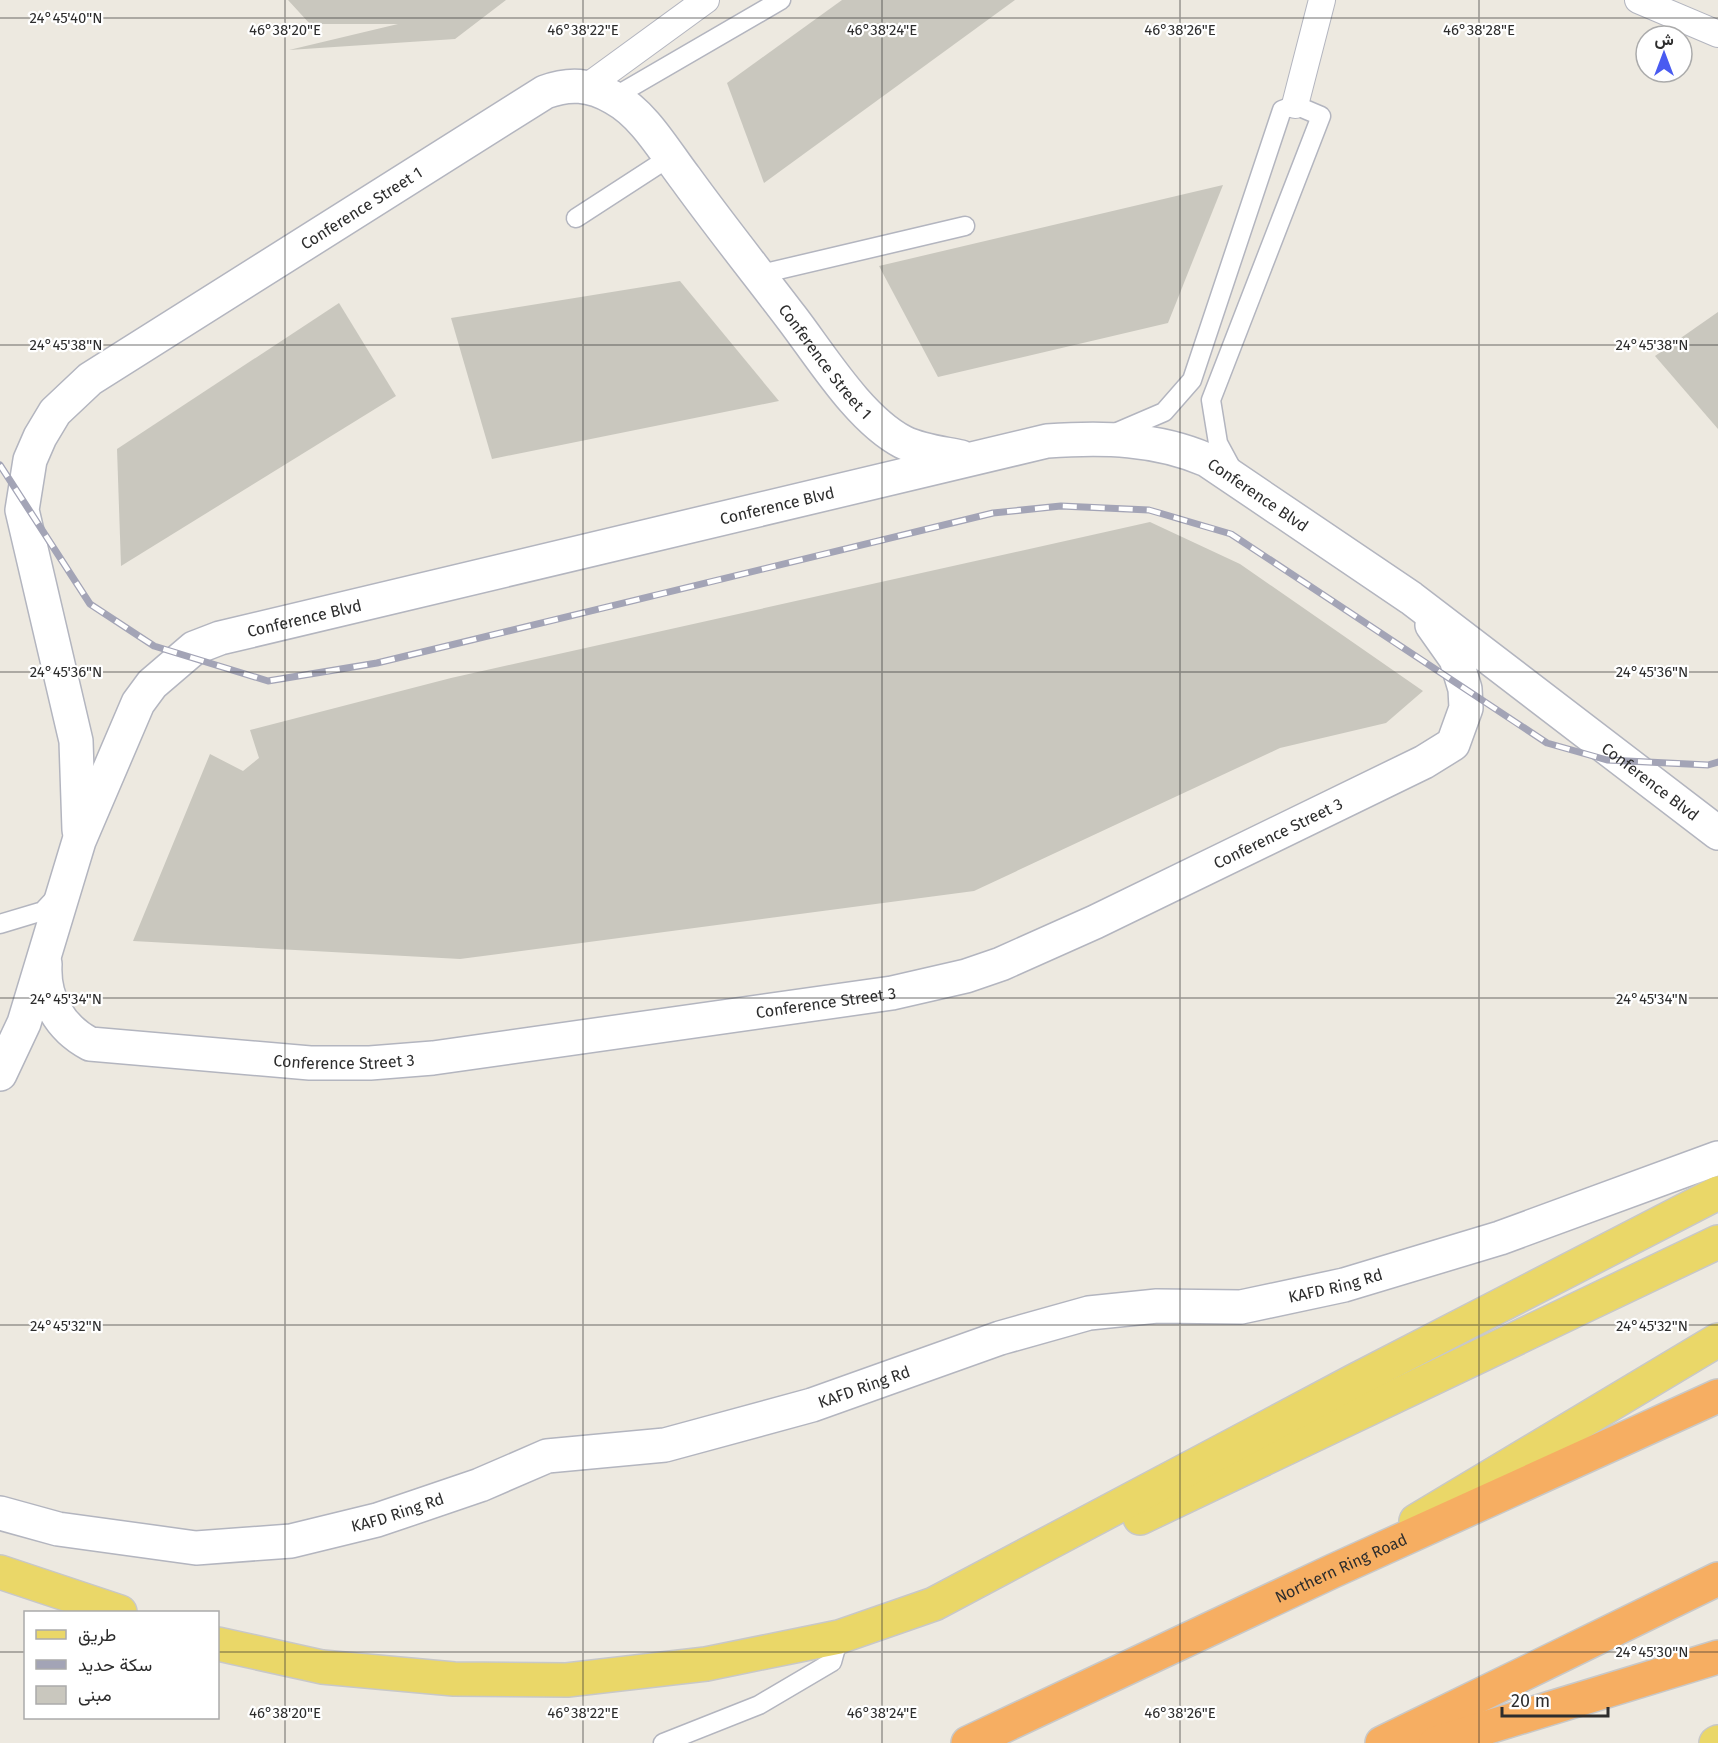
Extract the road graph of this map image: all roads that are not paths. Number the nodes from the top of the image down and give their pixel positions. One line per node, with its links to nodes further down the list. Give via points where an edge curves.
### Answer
1 (706, 0): 6 (street)
2 (781, 0): 6 (lane)
3 (1322, 0): 7 (street)
4 (1638, 0): 5 (street)
5 (1718, 34)
6 (601, 92): 8 (street, Conference Street 1, via 640,120); 17 (street, Conference Street 1, via 564,85 544,92 90,379 55,412 30,460 22,510 76,741)
7 (1295, 105): 12 (lane, via 1282,110 1192,380 1164,412); 14 (lane, via 1321,116 1211,400 1223,455)
8 (670, 158): 9 (lane); 11 (street, Conference Street 1)
9 (576, 218)
10 (965, 226): 11 (lane)
11 (757, 274): 13 (street, Conference Street 1, via 852,396 886,430 903,442 928,451)
12 (1100, 438): 13 (street, Conference Blvd, via 1047,441); 14 (street, Conference Blvd, via 1180,449 1207,460)
13 (968, 458): 17 (street, Conference Blvd, via 220,638 194,648 152,684 138,703)
14 (1249, 489): 15 (street, Conference Blvd)
15 (1411, 598): 16 (street, Conference Blvd); 20 (street, Conference Street 3, via 1446,642 1465,689 1466,708 1453,744 1424,762 1095,922 1001,964 946,982 821,1004 433,1058 370,1064 310,1063 90,1044 73,1035 56,1013 44,981)
16 (1718, 833)
17 (79, 840): 18 (street, Conference Blvd)
18 (63, 891): 19 (lane, via 43,910); 20 (street, Conference Blvd)
19 (0, 924)
20 (45, 956): 21 (street, Conference Blvd, via 24,1023)
21 (0, 1074)
22 (1718, 1158): 27 (street, KAFD Ring Rd, via 1500,1238 1344,1285 1241,1307 1157,1306 1089,1313 1000,1338 812,1405 665,1445 547,1456 480,1485 377,1520 291,1541 196,1548 58,1529)
23 (1718, 1192): 31 (main road)
24 (1718, 1242): 31 (main road, via 1054,1559)
25 (1718, 1340): 28 (main road)
26 (1718, 1396): 28 (highway, Northern Ring Road)
27 (0, 1513)
28 (1333, 1570): 37 (highway, Northern Ring Road)
29 (0, 1572): 32 (main road)
30 (1718, 1579): 38 (highway)
31 (934, 1604): 33 (main road)
32 (117, 1611)
33 (839, 1637): 34 (main road, via 706,1664 567,1680 454,1679 322,1667); 36 (lane, via 832,1662 759,1705)
34 (219, 1644)
35 (1718, 1657): 39 (highway)
36 (663, 1743)
37 (968, 1743)
38 (1382, 1743)
39 (1436, 1743)

